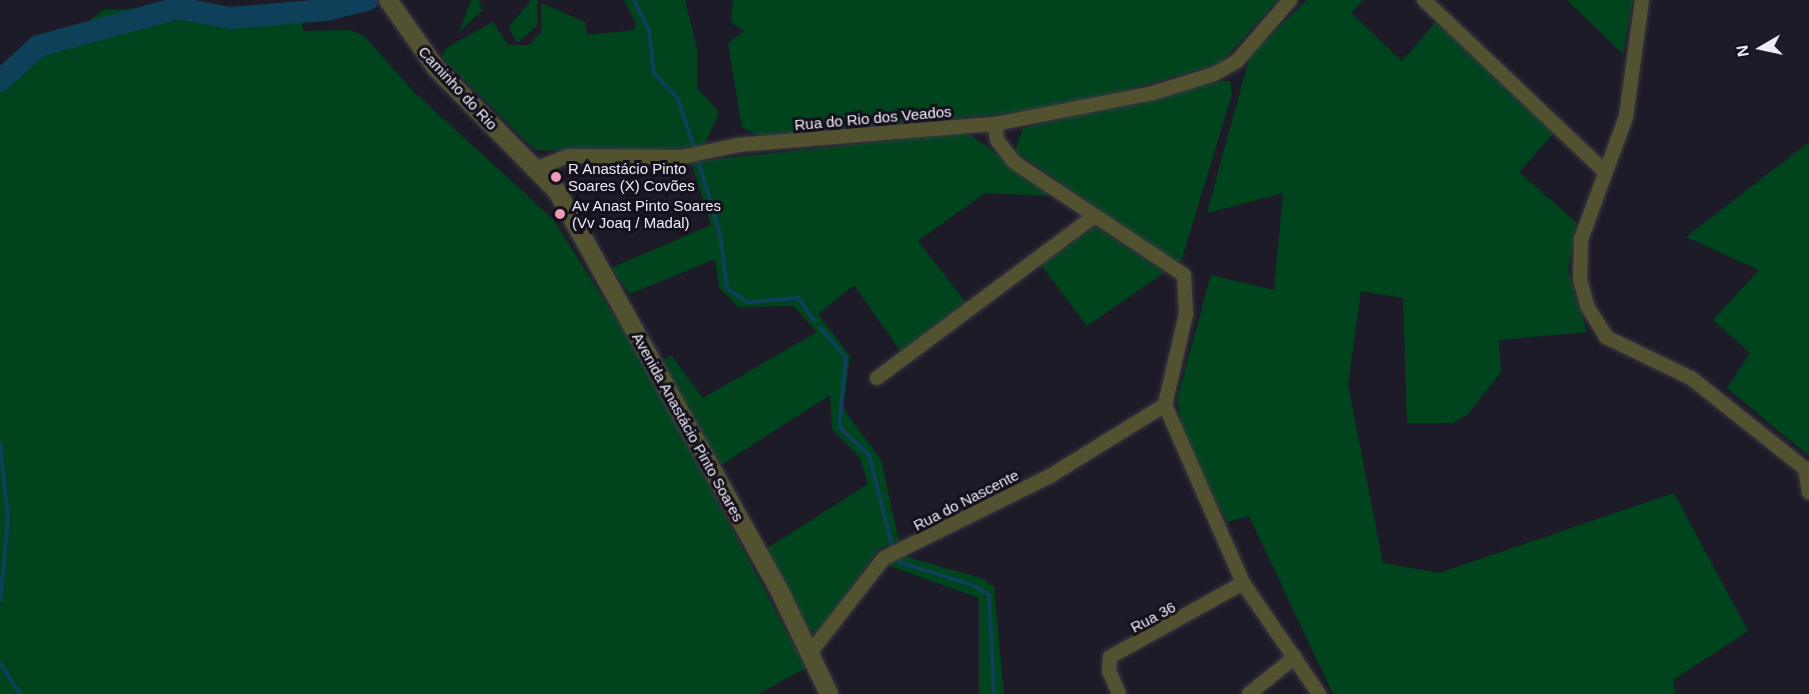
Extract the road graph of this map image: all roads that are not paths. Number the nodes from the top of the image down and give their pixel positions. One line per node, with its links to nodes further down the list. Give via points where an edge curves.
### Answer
1 (388, 0): 6 (street, Caminho do Rio, via 436,68)
2 (1290, 0): 5 (street, Rua do Rio dos Veados, via 1243,56 1211,75 1153,93)
3 (1424, 0): 7 (street)
4 (1642, 0): 7 (street, via 1626,117)
5 (995, 124): 6 (street, Rua do Rio dos Veados, via 706,151 682,157 568,156); 8 (street, via 997,140 1014,162)
6 (537, 168): 14 (street, Avenida Anastácio Pinto Soares, via 561,197)
7 (1605, 172): 11 (street, via 1580,259 1583,292 1598,327 1615,343 1691,378)
8 (1094, 216): 9 (street); 10 (street, via 1184,275 1186,314)
9 (877, 378)
10 (1165, 405): 13 (street); 14 (street, Rua do Nascente, via 1050,476 884,558)
11 (1807, 470): 12 (street)
12 (1809, 493)
13 (1243, 583): 15 (street); 17 (street, Rua 36, via 1110,657 1109,671)
14 (810, 653): 16 (street, Avenida Anastácio Pinto Soares)
15 (1295, 657): 18 (street); 19 (street)
16 (829, 694)
17 (1119, 694)
18 (1249, 694)
19 (1320, 694)

